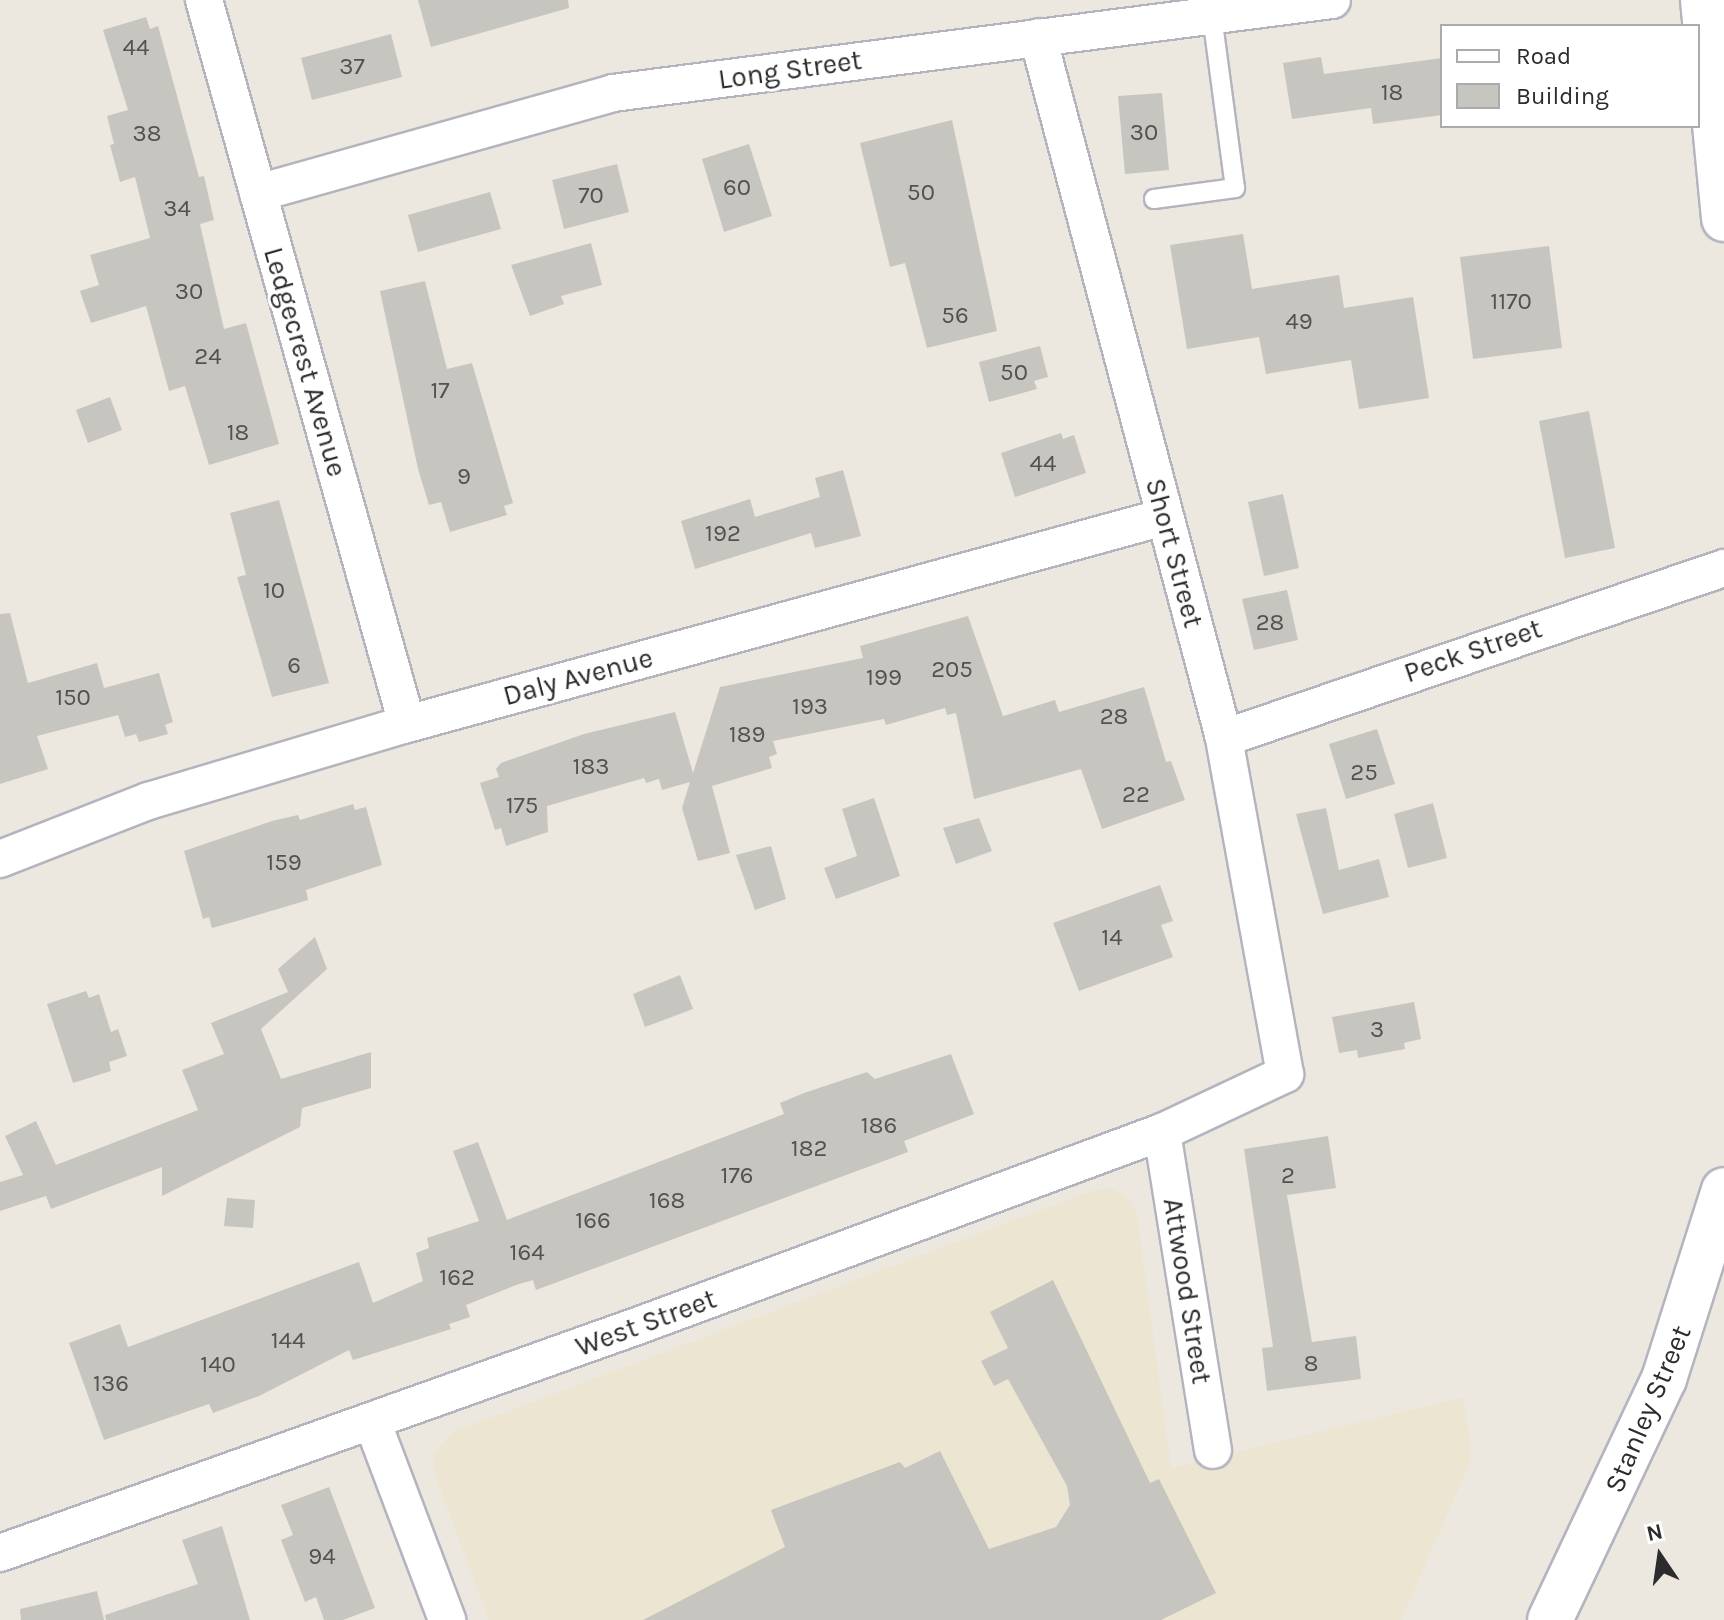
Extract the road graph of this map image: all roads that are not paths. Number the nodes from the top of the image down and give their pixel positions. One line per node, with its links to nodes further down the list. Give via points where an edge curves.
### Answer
1 (204, 0): 6 (street, Ledgecrest Avenue)
2 (1332, 0): 4 (street, Long Street)
3 (1703, 0): 8 (main road)
4 (1212, 15): 5 (street, Long Street); 7 (lane, via 1235,188)
5 (1038, 37): 6 (street, Long Street, via 613,93); 9 (street, Short Street)
6 (258, 193): 11 (street, Ledgecrest Avenue)
7 (1154, 199)
8 (1724, 219)
9 (1164, 517): 11 (street, Daly Avenue); 12 (street, Short Street)
10 (1724, 568): 12 (street, Peck Street)
11 (407, 724): 13 (street, Daly Avenue, via 148,801)
12 (1224, 738): 14 (street, Short Street)
13 (0, 859)
14 (1285, 1074): 15 (street, West Street)
15 (1162, 1132): 17 (street, West Street); 18 (street, Attwood Street)
16 (1724, 1190): 21 (main road, Stanley Street, via 1664,1379)
17 (372, 1421): 19 (street, West Street); 20 (street)
18 (1213, 1450)
19 (0, 1553)
20 (447, 1620)
21 (1550, 1620)

